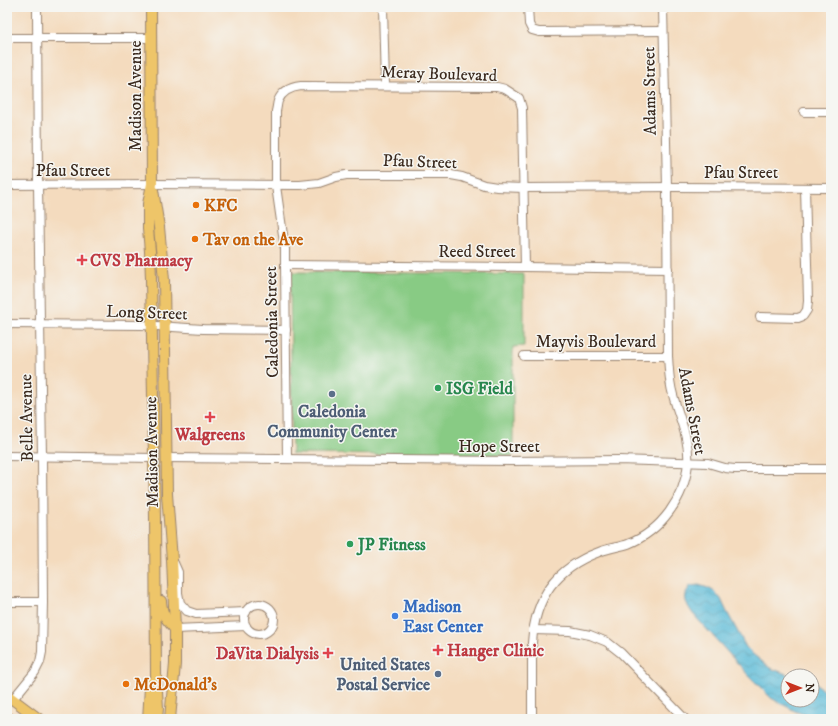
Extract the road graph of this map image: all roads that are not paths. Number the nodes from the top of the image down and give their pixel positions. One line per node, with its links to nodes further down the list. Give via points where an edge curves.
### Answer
1 (38, 7): 8 (street, Belle Avenue)
2 (150, 7): 9 (main road, Madison Avenue)
3 (383, 7): 10 (street)
4 (528, 7): 6 (street, via 529,24 532,30 539,32)
5 (663, 7): 6 (street, Adams Street)
6 (663, 31): 17 (street, Adams Street)
7 (7, 38): 8 (street)
8 (38, 38): 9 (street); 15 (street, Belle Avenue)
9 (151, 38): 13 (main road, Madison Avenue)
10 (385, 86): 16 (street, Meray Boulevard, via 301,86 293,87 284,93 278,101 276,111); 18 (street, Meray Boulevard, via 497,87 519,98 522,108)
11 (804, 112): 12 (street)
12 (831, 112)
13 (152, 184): 15 (street, Pfau Street); 16 (street, Pfau Street); 27 (main road, Madison Avenue, via 148,204); 28 (main road, Madison Avenue, via 164,280)
14 (7, 185): 15 (street, Pfau Street)
15 (38, 185): 26 (street, Belle Avenue)
16 (276, 186): 18 (street, Pfau Street, via 319,183 346,175 450,175 484,185); 21 (street, Caledonia Street)
17 (667, 187): 18 (street, Pfau Street); 19 (street, Pfau Street); 23 (street, Adams Street)
18 (524, 188): 22 (street, Meray Boulevard)
19 (806, 188): 20 (street, Pfau Street); 24 (street, via 807,310 798,318)
20 (831, 188)
21 (285, 266): 22 (street, Reed Street); 29 (street, Caledonia Street)
22 (525, 267): 23 (street, Reed Street)
23 (668, 269): 31 (street, Adams Street)
24 (760, 318)
25 (7, 324): 26 (street, Long Street)
26 (40, 324): 27 (street, Long Street); 33 (street, Belle Avenue)
27 (152, 326): 28 (street, Long Street); 34 (main road, Madison Avenue)
28 (164, 327): 29 (street, Long Street); 35 (main road, Madison Avenue)
29 (286, 330): 36 (street, Caledonia Street)
30 (524, 356): 31 (street, Mayvis Boulevard)
31 (668, 356): 37 (street, Adams Street, via 672,395 684,428)
32 (7, 456): 33 (street)
33 (42, 456): 34 (street); 43 (street, Belle Avenue)
34 (154, 458): 39 (main road, Madison Avenue); 40 (main road, via 160,469 163,506)
35 (167, 458): 36 (street, Hope Street); 40 (main road, Madison Avenue)
36 (287, 459): 37 (street, Hope Street, via 619,460)
37 (688, 463): 38 (street, Hope Street, via 708,463 735,469); 47 (street, Adams Street, via 678,499 655,528 628,544 600,551 582,559 566,570 553,582 540,604)
38 (831, 469)
39 (155, 517): 46 (main road, via 161,608); 48 (main road, Madison Avenue)
40 (169, 528): 41 (main road, Madison Avenue)
41 (172, 560): 44 (street, via 178,572 180,603 187,611 196,614); 46 (main road, Madison Avenue)
42 (7, 602): 43 (street)
43 (43, 602): 49 (street, Belle Avenue, via 40,662 35,672)
44 (246, 612): 45 (street); 45 (street, via 255,604 264,605 271,610 274,618 272,627 264,633 256,634)
45 (246, 626): 46 (street)
46 (175, 629): 55 (main road, Madison Avenue)
47 (533, 630): 56 (street, Adams Street); 57 (street, via 570,631 607,642 621,653)
48 (156, 674): 53 (main road, via 150,687); 54 (main road, Madison Avenue)
49 (10, 697): 52 (main road)
50 (7, 717): 51 (main road)
51 (10, 719)
52 (39, 719)
53 (148, 719)
54 (157, 719)
55 (170, 719)
56 (532, 719)
57 (685, 719)

